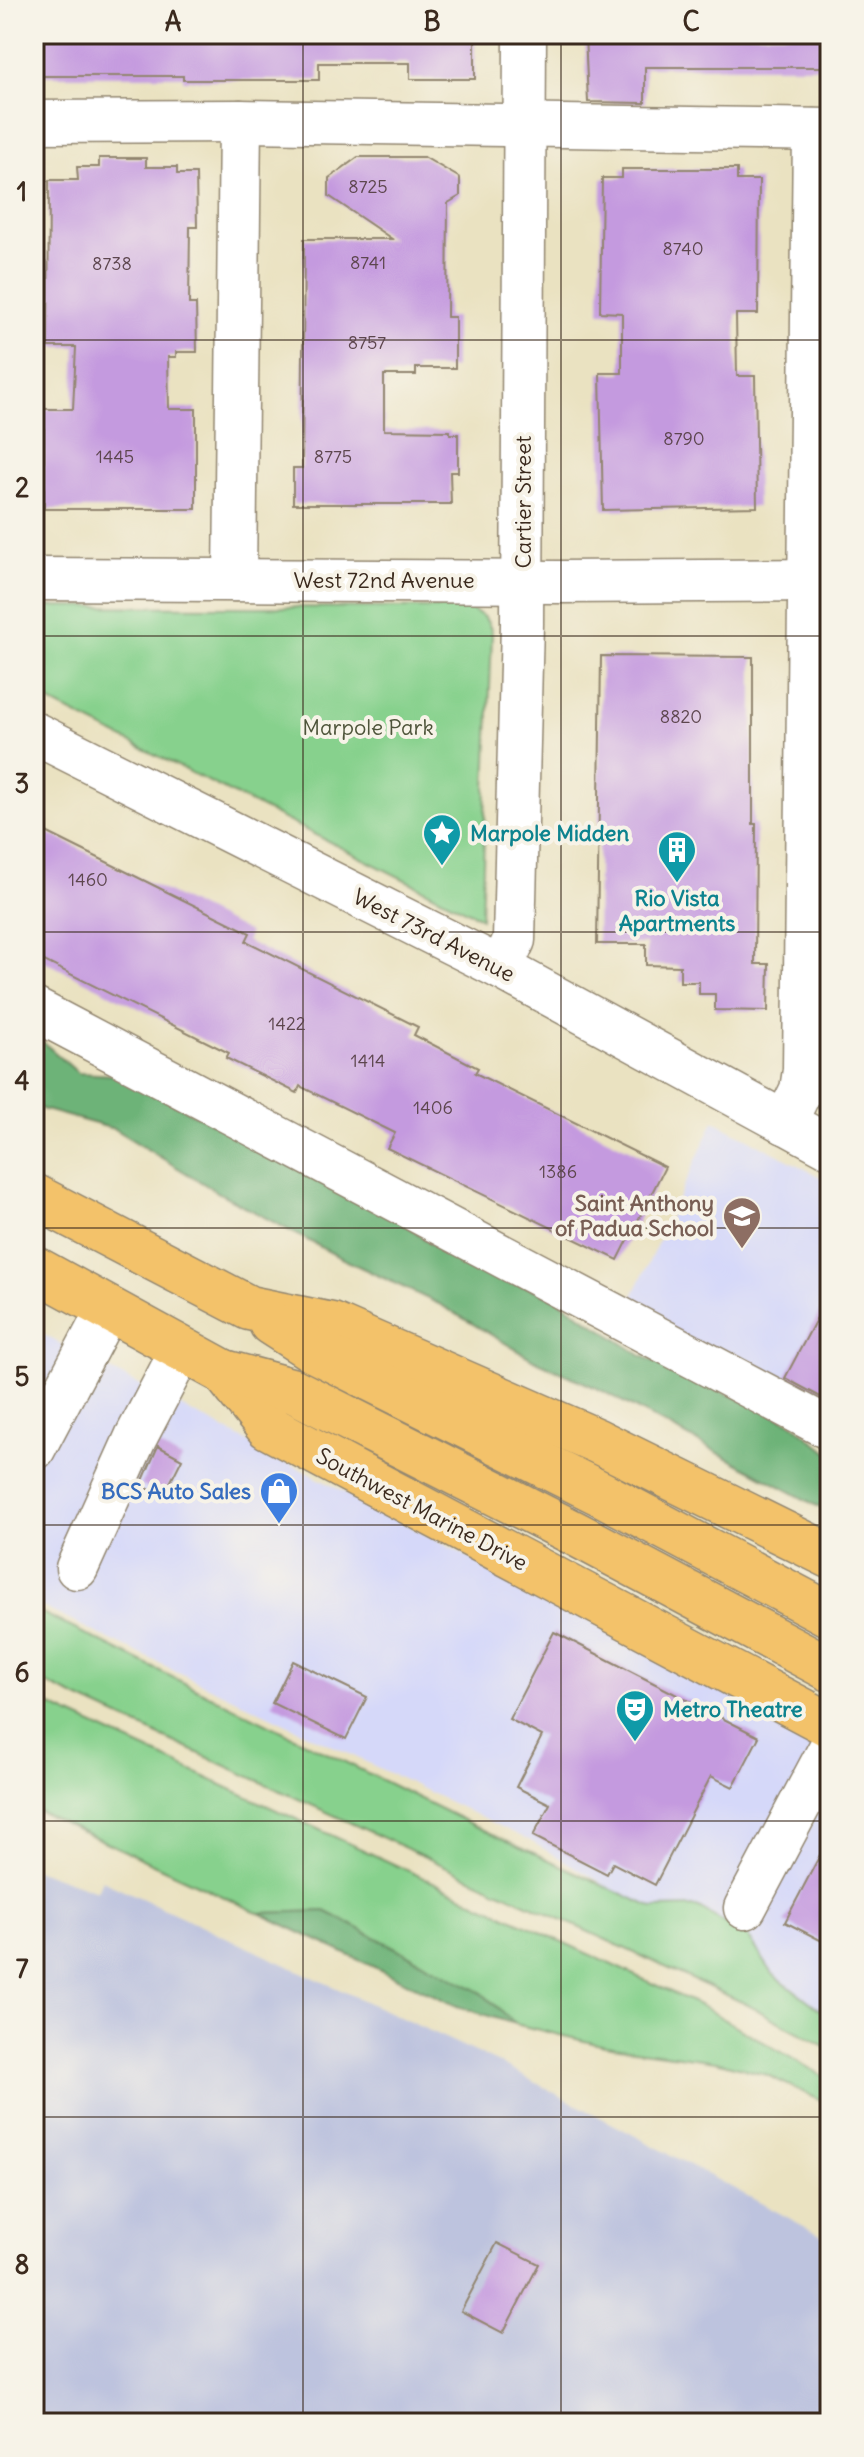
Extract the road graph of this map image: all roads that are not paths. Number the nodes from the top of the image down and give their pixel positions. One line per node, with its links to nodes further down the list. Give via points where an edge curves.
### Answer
1 (525, 34): 4 (street, Cartier Street)
2 (240, 121): 3 (street); 4 (street); 7 (street)
3 (34, 122)
4 (524, 126): 5 (street); 9 (street, Cartier Street)
5 (822, 130): 8 (street)
6 (34, 579): 7 (street, West 72nd Avenue)
7 (235, 580): 9 (street, West 72nd Avenue)
8 (819, 580): 9 (street, West 72nd Avenue); 13 (street, via 804,1081)
9 (523, 582): 11 (street, Cartier Street, via 514,940)
10 (34, 733): 11 (street, West 73rd Avenue)
11 (501, 968): 13 (street, West 73rd Avenue)
12 (34, 1009): 21 (street)
13 (785, 1123): 14 (street, West 73rd Avenue)
14 (830, 1147)
15 (34, 1196): 17 (main road)
16 (34, 1268): 18 (main road, Southwest Marine Drive)
17 (249, 1308): 23 (main road, via 332,1325 597,1441); 25 (main road, via 313,1350)
18 (108, 1309): 19 (main road, Southwest Marine Drive); 22 (street)
19 (182, 1349): 20 (main road, Southwest Marine Drive); 24 (street)
20 (224, 1372): 26 (main road, via 294,1391); 27 (main road, Southwest Marine Drive, via 268,1427)
21 (830, 1429)
22 (34, 1449)
23 (830, 1556)
24 (77, 1568)
25 (830, 1615)
26 (830, 1669)
27 (830, 1725)
28 (830, 1748): 29 (street)
29 (745, 1908)

